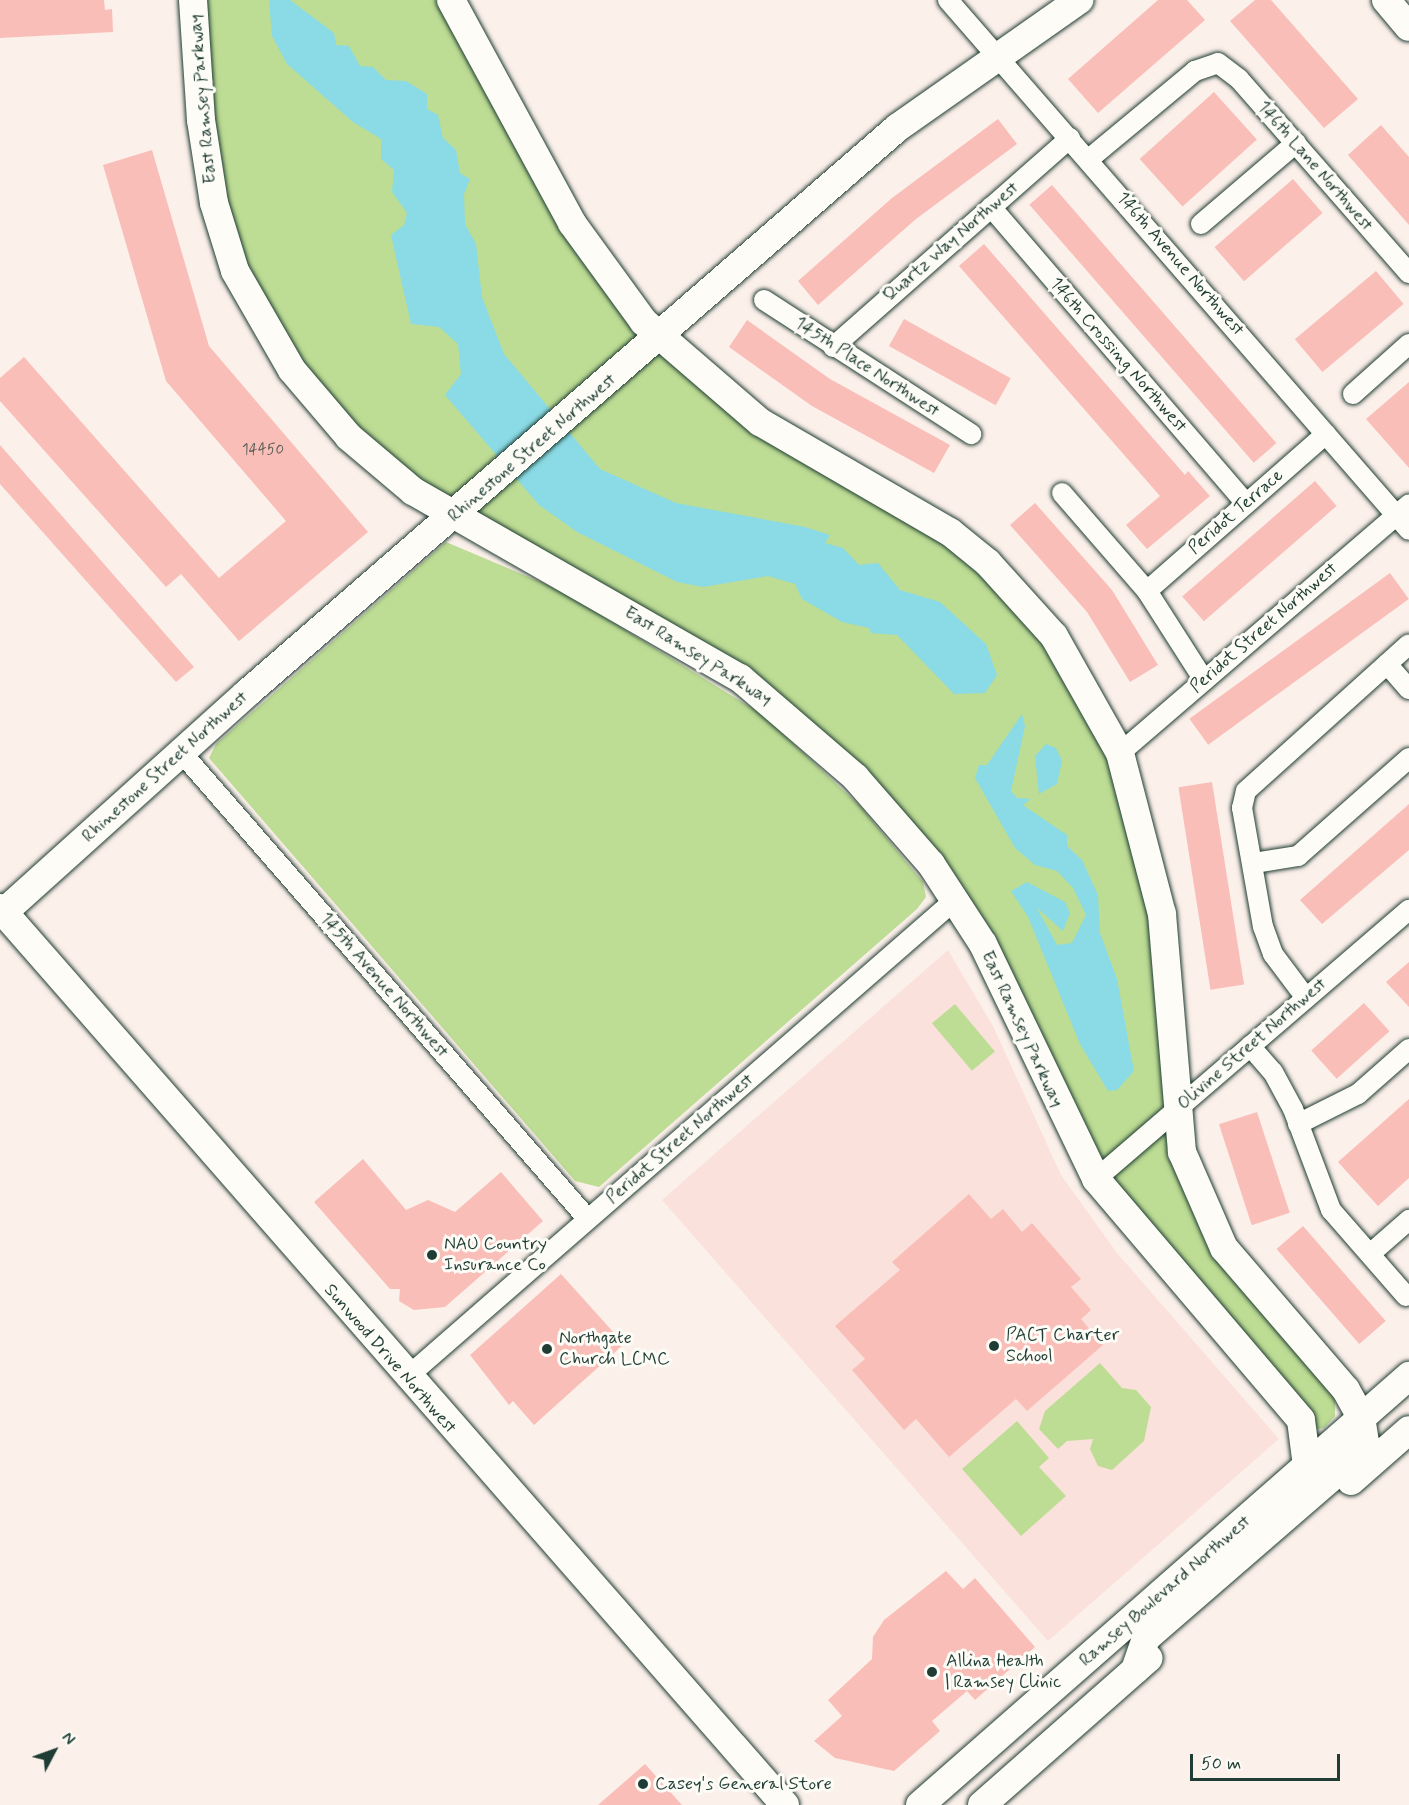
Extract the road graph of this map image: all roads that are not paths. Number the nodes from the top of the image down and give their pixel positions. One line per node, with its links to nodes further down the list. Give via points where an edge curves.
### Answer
1 (193, 0): 23 (street, East Ramsey Parkway, via 206,164 240,280 292,370 335,421 381,467)
2 (451, 0): 15 (street, via 572,223)
3 (948, 0): 7 (street, 146th Avenue Northwest)
4 (1079, 0): 7 (street, Rhinestone Street Northwest)
5 (1386, 0): 6 (street)
6 (1409, 27)
7 (999, 57): 8 (street, 146th Avenue Northwest); 15 (street, Rhinestone Street Northwest, via 897,129)
8 (1070, 138): 10 (street, 146th Avenue Northwest); 11 (street, Quartz Way Northwest)
9 (1296, 144): 10 (street, 146th Lane Northwest, via 1233,71 1218,63 1195,72); 12 (street); 13 (street, 146th Lane Northwest)
10 (1089, 159): 20 (street, 146th Avenue Northwest)
11 (991, 207): 17 (street, Quartz Way Northwest); 22 (street, 146th Crossing Northwest)
12 (1201, 224)
13 (1409, 273)
14 (764, 300): 17 (street, 145th Place Northwest)
15 (659, 339): 23 (street, Rhinestone Street Northwest); 31 (street, via 760,422 950,532 988,563 1054,636)
16 (1409, 344): 18 (street)
17 (833, 347): 19 (street, 145th Place Northwest)
18 (1353, 394)
19 (971, 434)
20 (1326, 434): 22 (street, Peridot Terrace); 24 (street, 146th Avenue Northwest)
21 (1062, 493): 25 (street)
22 (1246, 503): 25 (street, Peridot Terrace)
23 (456, 515): 30 (street, Rhinestone Street Northwest); 34 (street, East Ramsey Parkway, via 690,647 784,711 897,821)
24 (1405, 517): 28 (street, Peridot Street Northwest)
25 (1147, 591): 28 (street)
26 (1409, 644): 27 (street)
27 (1387, 664): 29 (street); 33 (street, via 1246,791 1242,808)
28 (1204, 680): 31 (street, Peridot Street Northwest)
29 (1409, 689)
30 (181, 752): 36 (street, Rhinestone Street Northwest); 43 (street, 145th Avenue Northwest)
31 (1120, 753): 40 (street, via 1162,914)
32 (1409, 758): 33 (street, via 1298,856)
33 (1254, 862): 37 (street, via 1273,954)
34 (955, 900): 42 (street, East Ramsey Parkway, via 1009,993); 43 (street, Peridot Street Northwest)
35 (1409, 910): 37 (street, Olivine Street Northwest)
36 (1, 912): 48 (street, Sunwood Drive Northwest)
37 (1306, 998): 38 (street, Olivine Street Northwest)
38 (1250, 1046): 40 (street, Olivine Street Northwest); 41 (street, via 1273,1072)
39 (1409, 1049): 41 (street, via 1358,1094)
40 (1179, 1107): 42 (street, Olivine Street Northwest); 49 (street, via 1182,1152 1224,1248 1346,1390)
41 (1298, 1124): 45 (street, via 1331,1210)
42 (1096, 1179): 51 (street, East Ramsey Parkway, via 1301,1420)
43 (587, 1218): 48 (street, Peridot Street Northwest)
44 (1409, 1220): 45 (street)
45 (1370, 1254): 46 (street)
46 (1406, 1296)
47 (1409, 1376): 49 (street, Ramsey Boulevard Northwest)
48 (406, 1378): 53 (street, Sunwood Drive Northwest)
49 (1361, 1417): 51 (street, Ramsey Boulevard Northwest); 52 (street, via 1365,1442 1355,1457 1146,1638)
50 (1409, 1430): 52 (street)
51 (1307, 1466): 54 (street, Ramsey Boulevard Northwest)
52 (1135, 1670): 55 (street)
53 (785, 1805)
54 (920, 1805)
55 (982, 1805)

